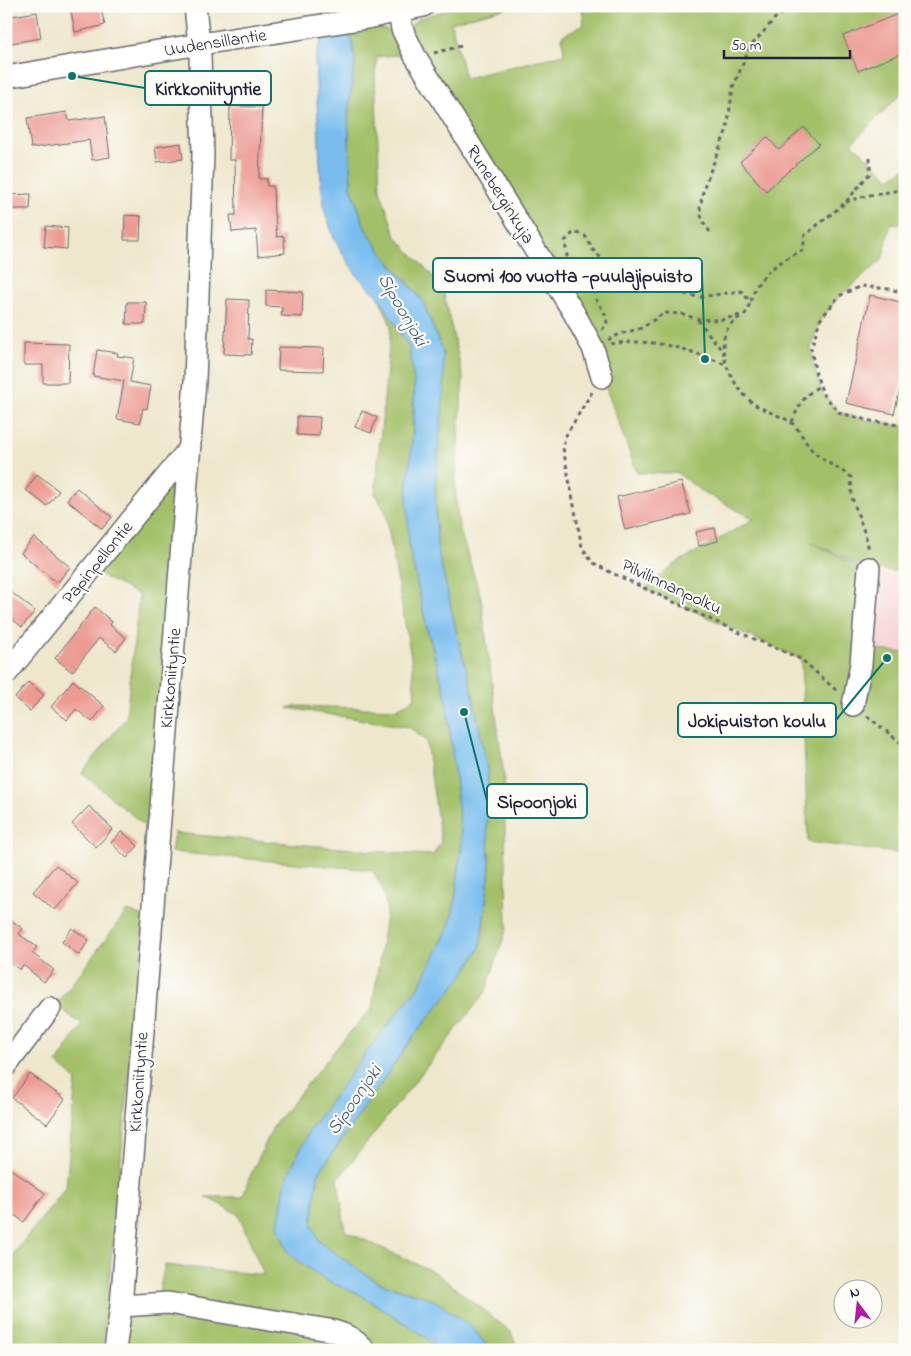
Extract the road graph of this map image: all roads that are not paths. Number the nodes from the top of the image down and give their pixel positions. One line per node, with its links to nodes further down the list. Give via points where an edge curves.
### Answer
1 (195, 6): 4 (street, Kirkkoniityntie)
2 (423, 6): 3 (street, Uudensillantie)
3 (399, 12): 4 (street, Uudensillantie); 6 (street, Runeberginkuja, via 404,35 593,348)
4 (200, 44): 5 (street, Uudensillantie); 7 (street, Kirkkoniityntie, via 202,164 195,382)
5 (6, 77)
6 (602, 377)
7 (189, 449): 9 (street, Papinpellontie); 13 (street, Kirkkoniityntie)
8 (869, 568): 10 (street, via 861,664)
9 (6, 674)
10 (853, 705)
11 (50, 1008): 12 (street)
12 (6, 1066)
13 (121, 1306): 14 (street, Kirkkoniityntie); 15 (street, via 168,1303 329,1330 356,1340)
14 (115, 1350)
15 (364, 1350)

